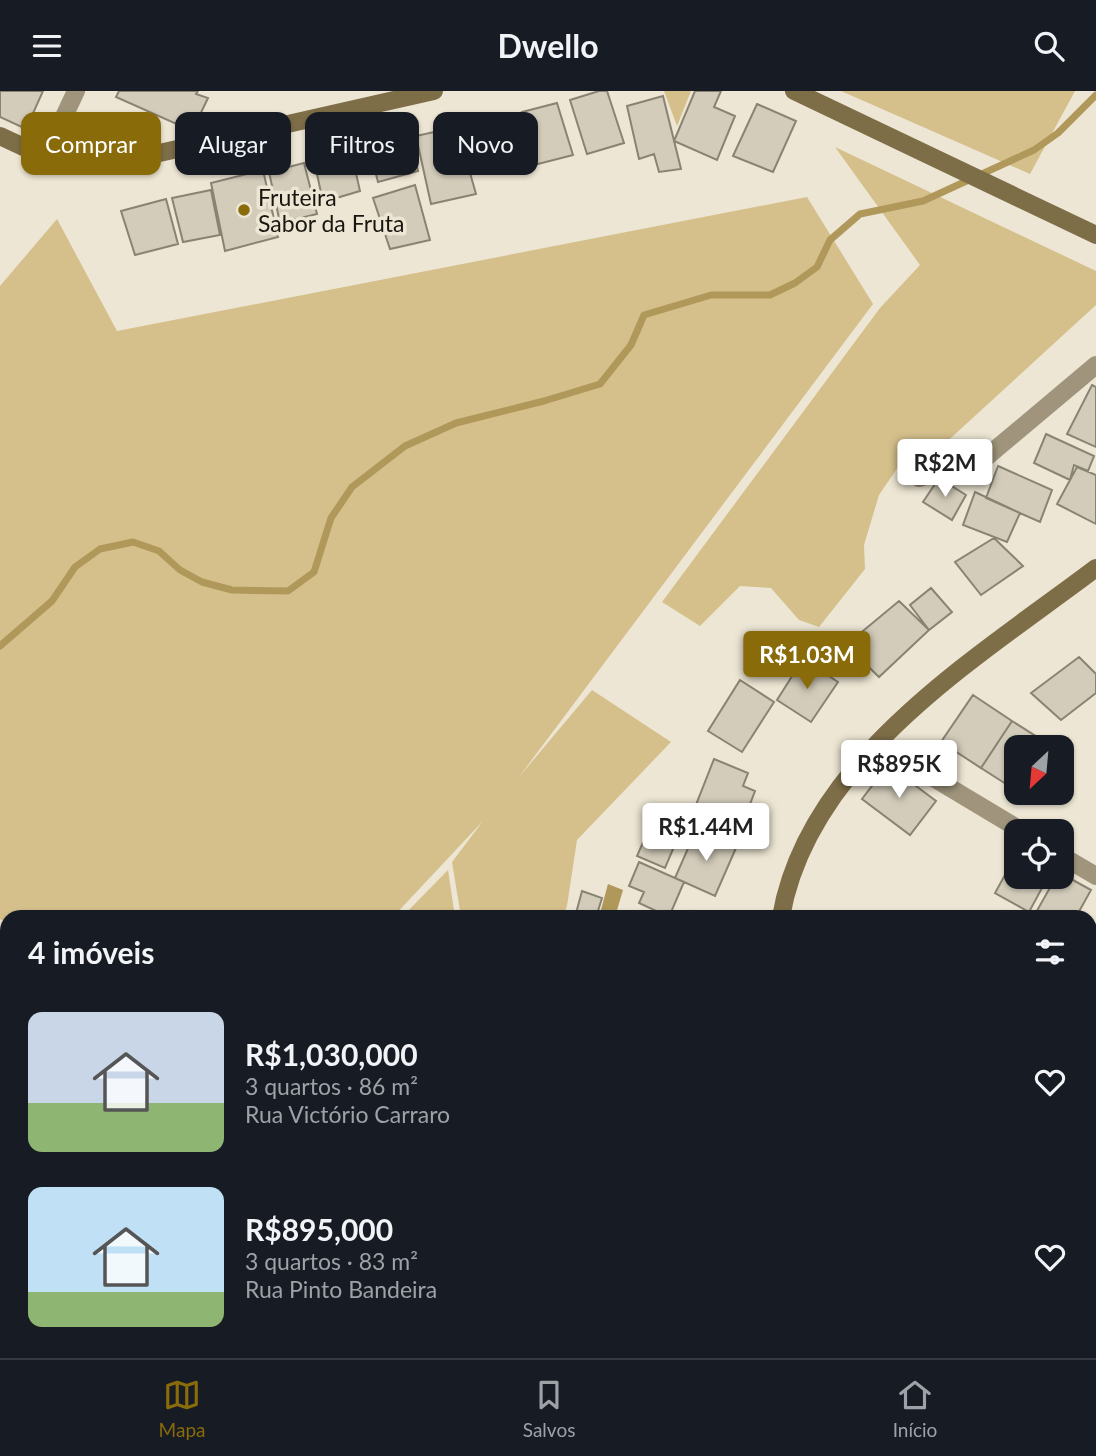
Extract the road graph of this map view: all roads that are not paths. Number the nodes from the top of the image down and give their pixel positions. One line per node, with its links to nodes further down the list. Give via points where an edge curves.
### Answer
1 (76, 91): 4 (street)
2 (434, 91): 7 (main road)
3 (794, 91): 8 (main road)
4 (66, 112)
5 (0, 136): 6 (main road)
6 (21, 146)
7 (161, 153)
8 (1096, 235)
9 (1096, 365): 10 (street, via 984,459)
10 (919, 478)
11 (1096, 568): 12 (main road, via 951,677)
12 (877, 744): 13 (street); 16 (main road, via 816,821 791,875)
13 (1004, 820)
14 (1074, 863): 15 (street)
15 (1096, 876)
16 (783, 910)

